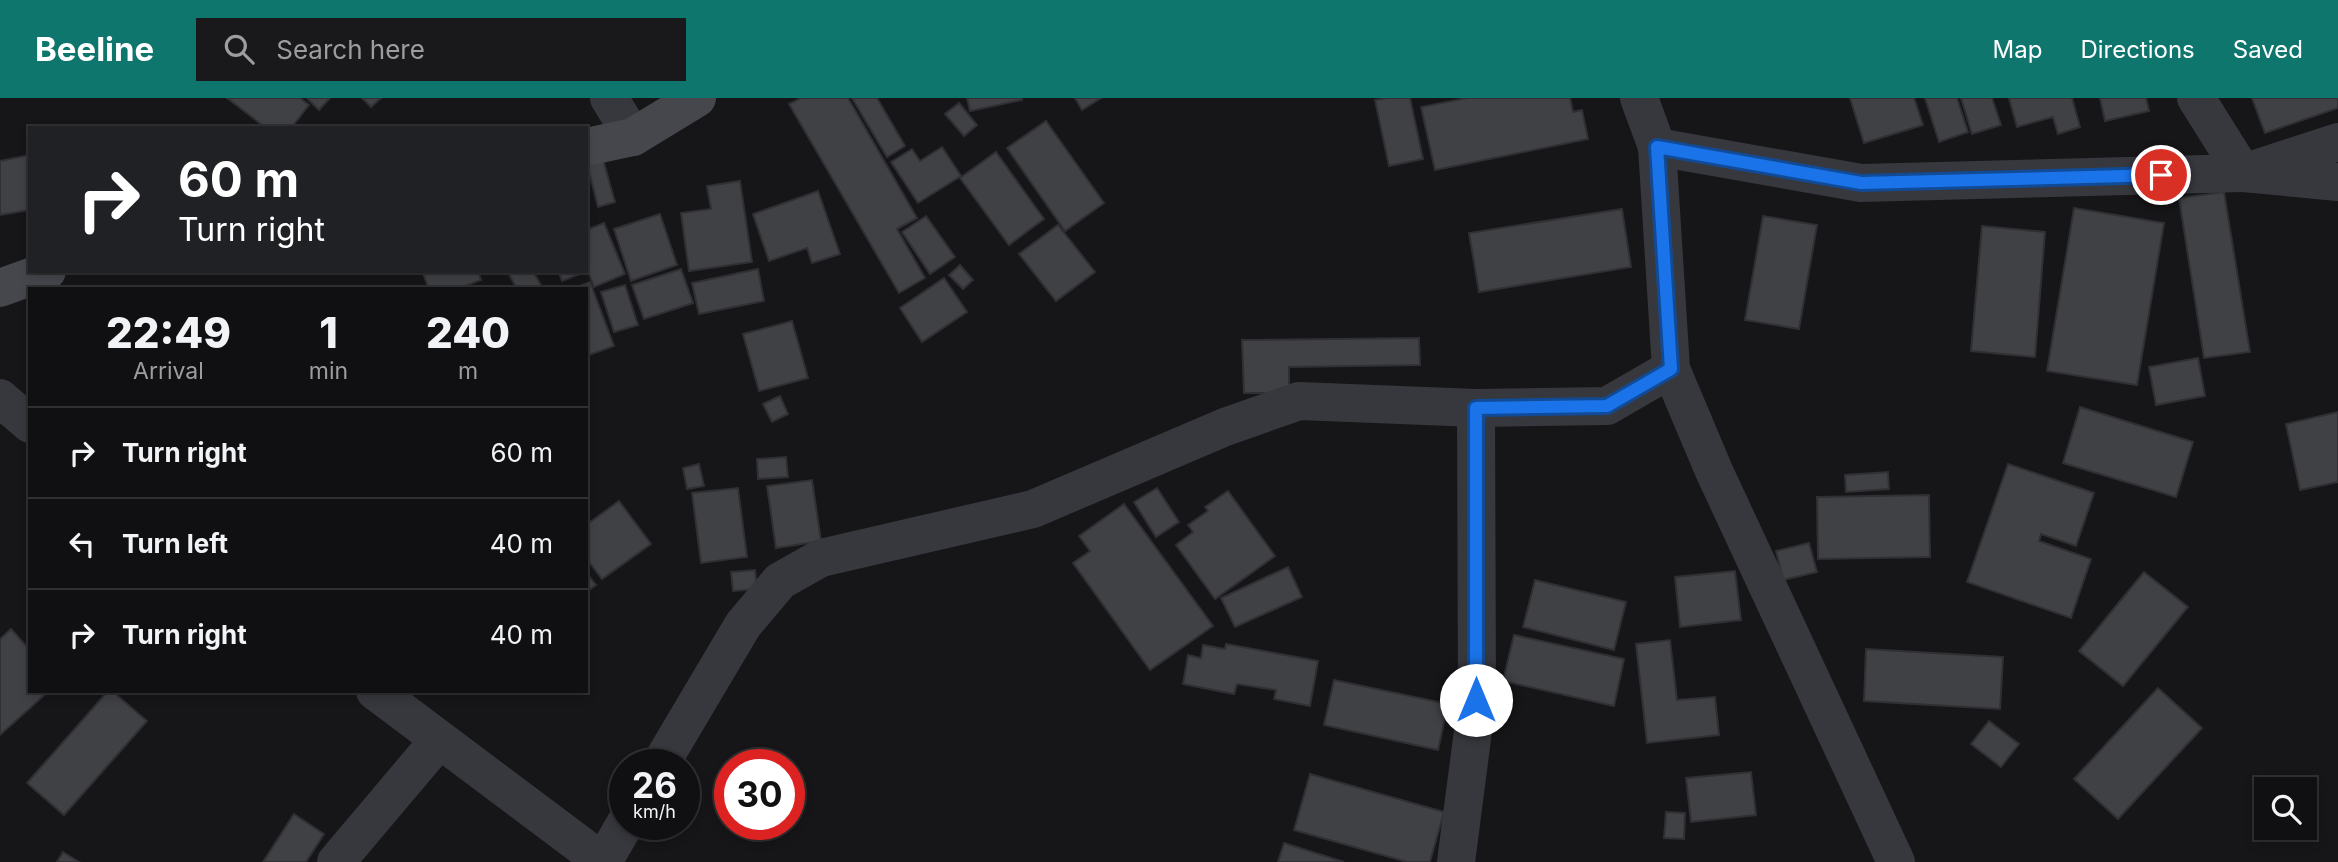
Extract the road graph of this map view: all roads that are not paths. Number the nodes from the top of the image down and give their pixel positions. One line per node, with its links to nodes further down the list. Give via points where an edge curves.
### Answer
1 (609, 98): 5 (street)
2 (697, 98): 5 (street)
3 (1639, 98): 7 (street)
4 (2196, 98): 9 (street)
5 (634, 137): 8 (street)
6 (2338, 142): 9 (street)
7 (1657, 147): 9 (street, via 1861,183); 13 (street)
8 (588, 148)
9 (2243, 173): 10 (street)
10 (2338, 182)
11 (41, 273): 12 (street)
12 (0, 288)
13 (1671, 369): 15 (street, via 1607,406); 24 (street)
14 (0, 398): 16 (street)
15 (1476, 408): 19 (street, via 1299,401 1225,427 1033,509 821,558 780,581 743,625); 23 (street, via 1476,700)
16 (28, 422)
17 (378, 693): 18 (street)
18 (439, 740): 21 (street); 22 (street)
19 (669, 749)
20 (616, 840): 22 (street)
21 (336, 862)
22 (603, 862)
23 (1456, 862)
24 (1896, 862)

